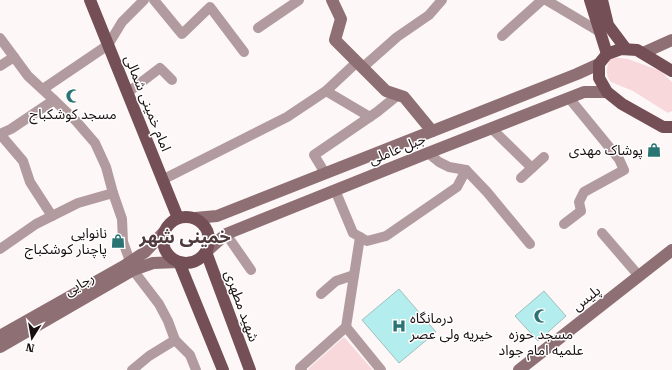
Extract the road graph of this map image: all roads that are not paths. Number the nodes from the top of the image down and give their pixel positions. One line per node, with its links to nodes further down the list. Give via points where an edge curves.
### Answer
1 (90, 0): 16 (main road, امام خمینی شمالی)
2 (144, 0): 16 (street, via 122,22)
3 (154, 0): 18 (street, via 182,34 210,7)
4 (300, 0): 11 (street)
5 (332, 0): 23 (main road, via 341,19 335,40)
6 (442, 0): 23 (street, via 429,15)
7 (542, 0): 13 (street)
8 (546, 0): 12 (street)
9 (590, 0): 12 (main road)
10 (602, 0): 17 (main road, via 608,25)
11 (258, 28)
12 (600, 32): 20 (main road)
13 (502, 36)
14 (0, 38): 21 (street)
15 (672, 40): 19 (main road)
16 (108, 45): 27 (street); 30 (main road, امام خمینی شمالی)
17 (626, 49): 19 (main road); 20 (main road)
18 (244, 52)
19 (642, 53): 25 (main road)
20 (607, 54): 22 (main road)
21 (14, 57): 24 (street); 27 (street, via 28,76)
22 (599, 64): 29 (main road, via 599,78); 37 (main road, جبل عاملی)
23 (360, 65): 28 (street); 31 (main road, via 386,91)
24 (0, 66)
25 (672, 71)
26 (172, 80): 30 (street, via 160,68)
27 (43, 89): 33 (street)
28 (326, 91): 34 (street); 46 (street, via 287,117)
29 (607, 92): 32 (main road, جبل عاملی, via 584,92); 35 (main road, via 622,104)
30 (127, 93): 46 (main road, امام خمینی شمالی)
31 (398, 95): 34 (street); 37 (main road, via 404,97)
32 (569, 98): 36 (main road, جبل عاملی); 53 (street, via 619,159 624,170 584,192 579,202 581,211)
33 (54, 100): 38 (street); 48 (street, via 95,143 106,167)
34 (370, 116): 44 (street, via 314,155)
35 (668, 127): 39 (main road)
36 (491, 128): 40 (main road, جبل عاملی); 42 (street)
37 (432, 131): 44 (main road, جبل عاملی)
38 (0, 134): 50 (street, via 23,161 30,182)
39 (672, 136)
40 (428, 153): 43 (street, via 439,162); 47 (main road, جبل عاملی)
41 (544, 157): 42 (street)
42 (532, 168): 45 (street)
43 (466, 170): 57 (street, via 457,187 386,236 367,241); 58 (street)
44 (325, 173): 49 (main road, جبل عاملی)
45 (521, 178)
46 (162, 180): 51 (main road, امام خمینی شمالی)
47 (335, 190): 56 (main road, جبل عاملی); 57 (street, via 354,233)
48 (113, 193): 50 (street, via 78,203); 63 (street, via 122,219 124,242)
49 (225, 212): 52 (main road, جبل عاملی, via 217,216); 56 (main road, via 222,222)
50 (52, 216): 59 (street)
51 (178, 218): 52 (main road); 54 (main road, via 172,221)
52 (194, 218): 61 (main road, via 202,222 207,229 209,244)
53 (564, 224)
54 (164, 232): 62 (main road, via 162,240 167,254); 63 (main road, رجایی)
55 (602, 233): 66 (street)
56 (228, 234): 61 (main road, جبل عاملی); 64 (street)
57 (360, 237): 65 (street)
58 (530, 244)
59 (0, 249)
60 (672, 250): 66 (main road, پلیس)
61 (206, 252): 62 (main road, via 194,262); 76 (main road, شهید مطهری)
62 (179, 262): 63 (main road, رجایی); 75 (main road)
63 (131, 266): 69 (main road, رجایی); 70 (street, via 159,304); 71 (main road, رجایی)
64 (251, 270)
65 (354, 275): 67 (street, via 336,281); 68 (street)
66 (639, 276): 72 (main road, پلیس)
67 (320, 294)
68 (346, 327): 77 (street, via 300,368); 78 (street)
69 (0, 336)
70 (175, 340): 73 (street); 74 (street, via 190,354)
71 (0, 347)
72 (526, 368)
73 (132, 370)
74 (196, 370)
75 (223, 370)
76 (250, 370)
77 (302, 370)
78 (381, 370)

